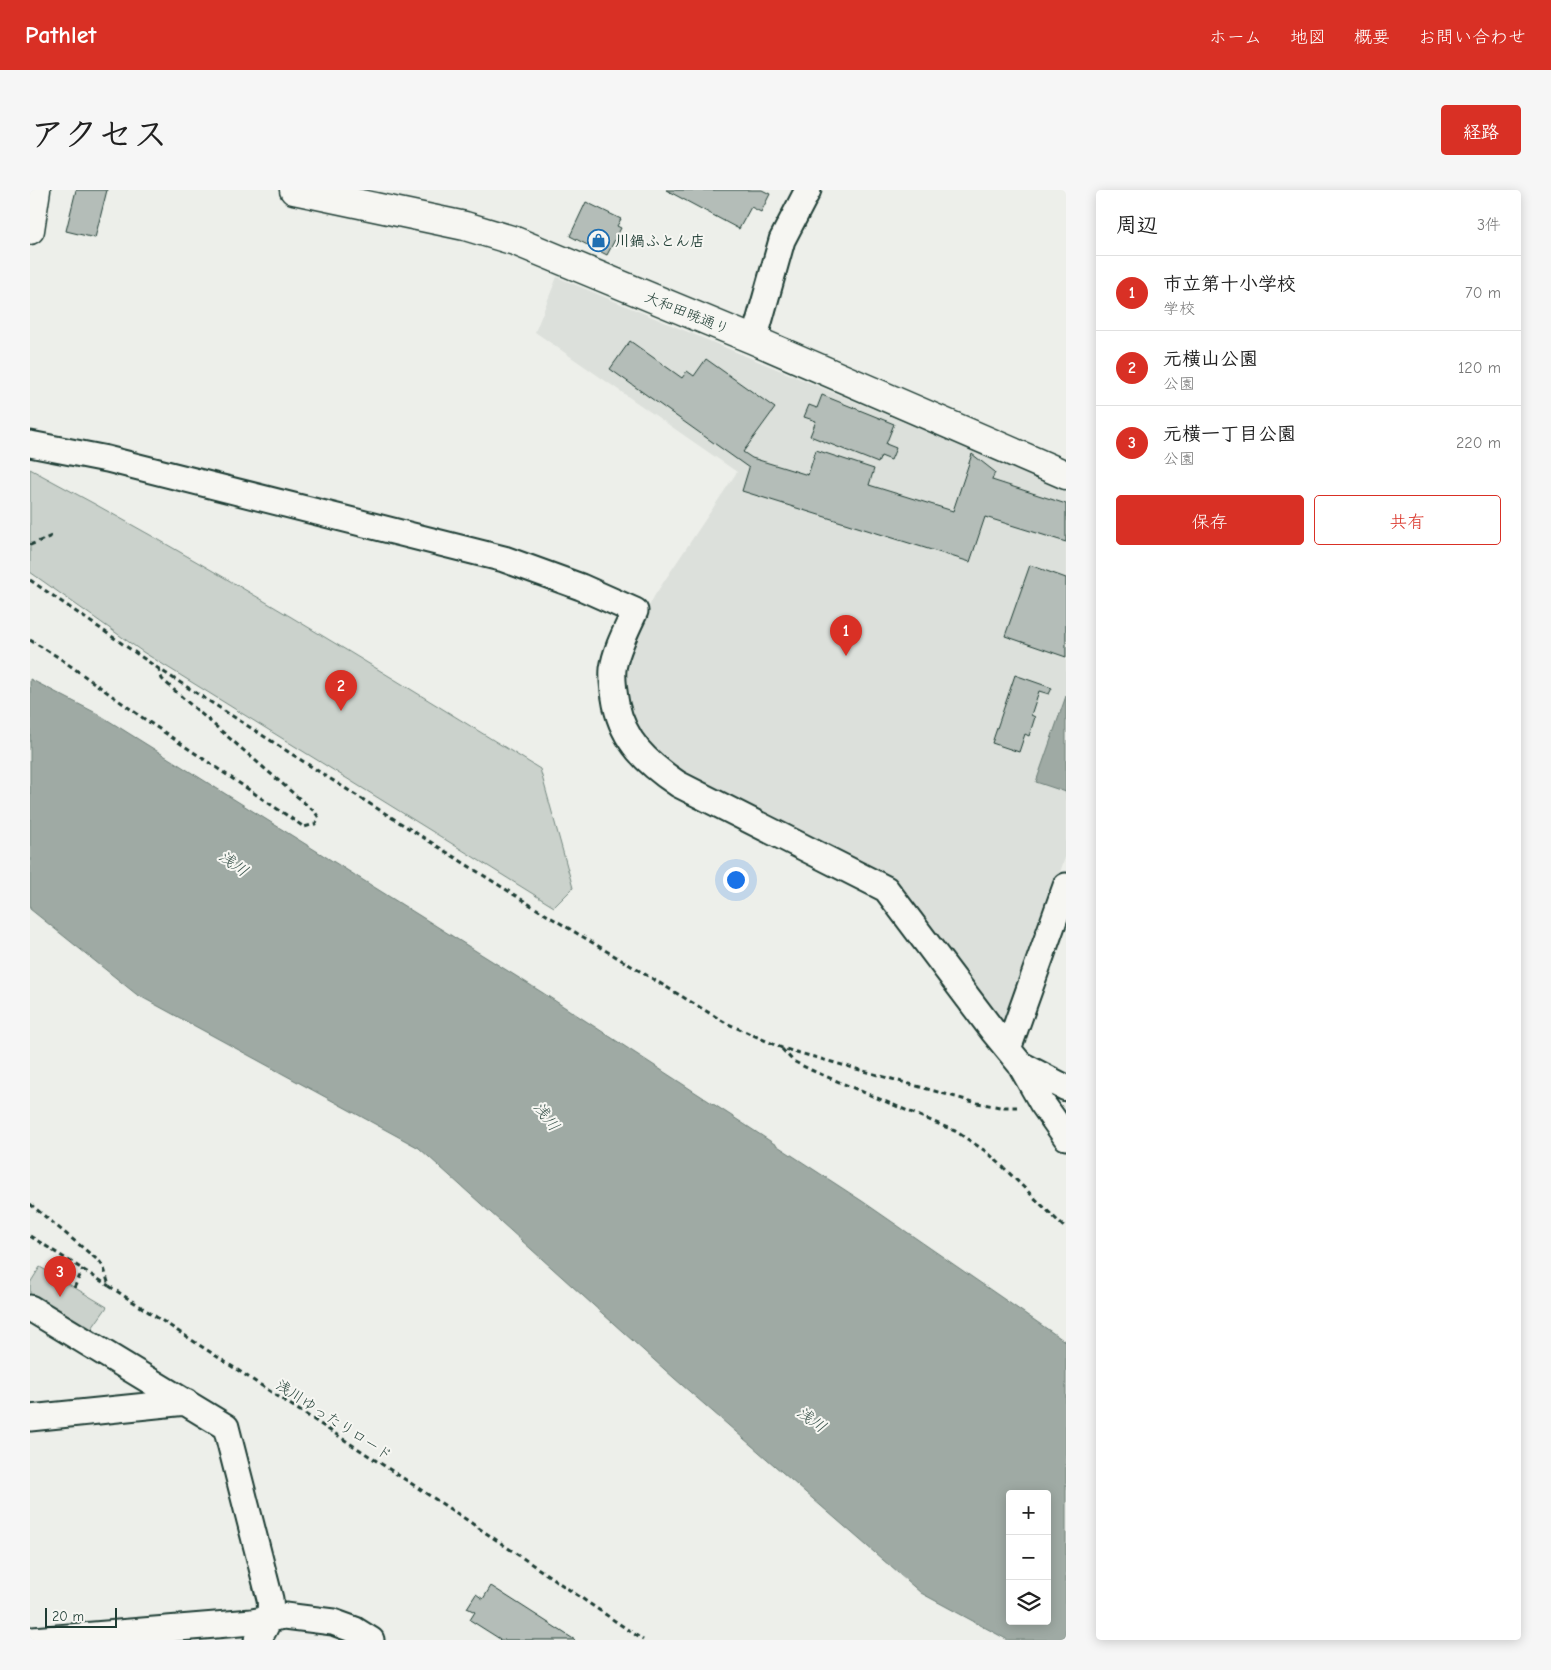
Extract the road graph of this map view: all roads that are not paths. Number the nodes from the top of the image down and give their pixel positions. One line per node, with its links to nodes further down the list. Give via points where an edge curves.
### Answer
1 (36, 190): 4 (street)
2 (294, 190): 5 (street, 大和田暁通り, via 465,226 515,241)
3 (808, 190): 5 (street, via 782,240)
4 (30, 230)
5 (754, 340): 7 (street, 大和田暁通り)
6 (30, 444): 9 (street, via 106,459 504,559 635,611 613,669 618,713 630,742 656,770 678,784 886,889)
7 (1066, 475)
8 (1066, 886): 9 (street)
9 (1014, 1056): 10 (street); 11 (street)
10 (1066, 1088)
11 (1066, 1137)
12 (30, 1308): 13 (street)
13 (186, 1402): 14 (street); 15 (street, via 226,1427 270,1599)
14 (30, 1418)
15 (263, 1630): 16 (street); 17 (street, via 293,1616 333,1622)
16 (33, 1640)
17 (371, 1640)

